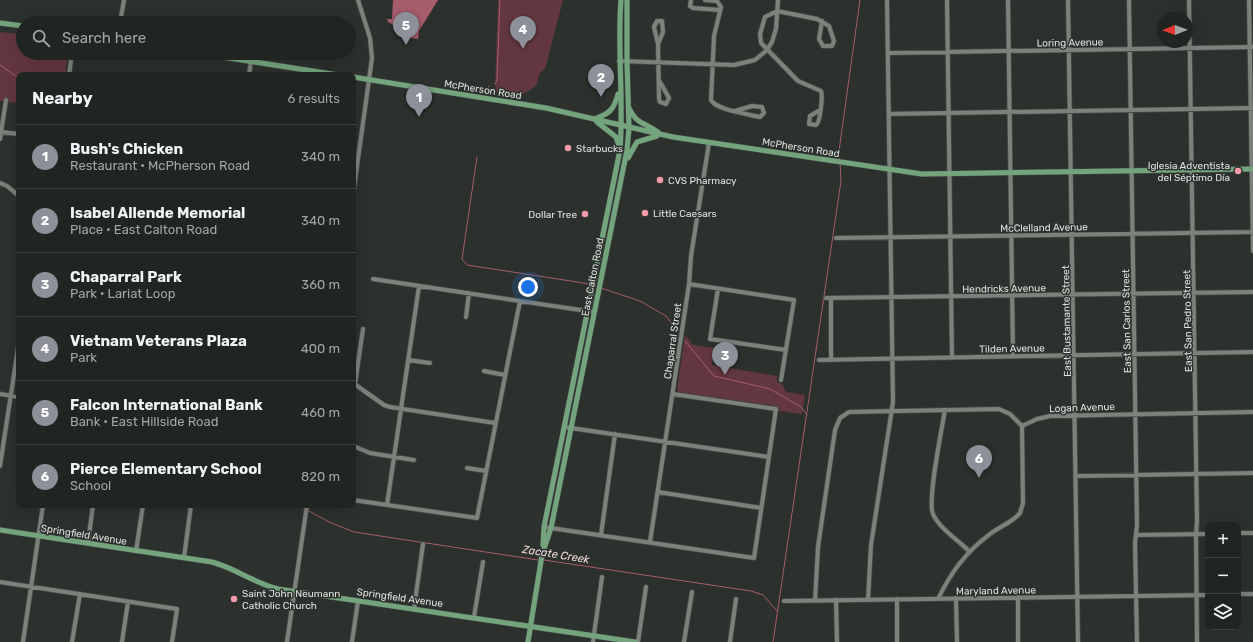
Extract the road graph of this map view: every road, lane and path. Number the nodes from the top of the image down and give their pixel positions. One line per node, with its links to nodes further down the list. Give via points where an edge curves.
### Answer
1 (124, 0): 19 (street)
2 (358, 0): 44 (street, via 370,38)
3 (628, 0): 15 (main road, East Calton Road)
4 (692, 0): 16 (street, via 690,6 693,8)
5 (705, 0): 16 (street, via 720,4)
6 (778, 0): 17 (street)
7 (887, 0): 32 (street)
8 (947, 0): 31 (street)
9 (1008, 0): 30 (street)
10 (1068, 0): 29 (street, East Bustamante Street)
11 (1129, 0): 27 (street, East San Carlos Street)
12 (1189, 0): 18 (street, East San Pedro Street)
13 (1250, 0): 24 (street)
14 (621, 3): 15 (main road); 36 (main road, East Calton Road)
15 (627, 6): 37 (main road, East Calton Road)
16 (720, 10): 39 (street, via 714,36)
17 (777, 11): 20 (street); 28 (street, via 776,29); 28 (street, via 765,17 761,27 761,43)
18 (1189, 12)
19 (121, 16)
20 (822, 21): 20 (street, via 818,39 823,46 832,46 834,41 829,26)
21 (0, 23): 22 (main road)
22 (16, 25)
23 (658, 44): 23 (street, via 663,32 662,22 657,21 654,27); 38 (street)
24 (1252, 47): 26 (street, Loring Avenue); 49 (street)
25 (1190, 48): 27 (street, Loring Avenue); 50 (street, East San Pedro Street)
26 (1193, 48)
27 (1130, 49): 29 (street, Loring Avenue); 52 (street, East San Carlos Street)
28 (767, 50): 39 (street, via 755,60 746,63); 51 (street, via 798,81 821,91 823,96)
29 (1069, 50): 30 (street, Loring Avenue); 54 (street, East Bustamante Street)
30 (1009, 51): 31 (street, Loring Avenue); 55 (street)
31 (948, 52): 32 (street, Loring Avenue); 56 (street)
32 (888, 53): 57 (street)
33 (71, 60): 40 (street)
34 (244, 60): 35 (main road)
35 (251, 61): 41 (street); 42 (main road)
36 (619, 61): 37 (street); 46 (main road, East Calton Road)
37 (627, 62): 38 (street); 48 (main road, East Calton Road)
38 (660, 63): 39 (street); 45 (street)
39 (713, 65): 53 (street, via 711,100 716,106)
40 (69, 72)
41 (249, 72)
42 (319, 72)
43 (356, 78): 44 (main road, McPherson Road)
44 (370, 80): 58 (main road, McPherson Road, via 546,108); 75 (street)
45 (660, 82): 45 (street, via 660,102 666,104 669,98)
46 (620, 89): 58 (main road, via 613,109 605,116); 59 (main road, East Calton Road)
47 (6, 100): 61 (street)
48 (627, 105): 60 (main road, East Calton Road); 63 (main road, via 636,120 651,126)
49 (1252, 108): 50 (street); 68 (street)
50 (1191, 109): 52 (street); 70 (street, East San Pedro Street)
51 (820, 110)
52 (1130, 110): 54 (street); 71 (street, East San Carlos Street)
53 (735, 111): 53 (street, via 760,117 764,113 762,107 758,106)
54 (1069, 111): 55 (street); 72 (street, East Bustamante Street)
55 (1010, 112): 56 (street); 74 (street)
56 (949, 113): 57 (street); 73 (street)
57 (889, 114): 69 (street)
58 (593, 119): 59 (main road, McPherson Road); 66 (main road, via 616,137)
59 (621, 126): 60 (main road, McPherson Road); 66 (main road, East Calton Road)
60 (629, 128): 63 (main road, McPherson Road); 67 (main road, East Calton Road)
61 (1, 132): 62 (street); 64 (street)
62 (16, 134)
63 (660, 135): 65 (main road, McPherson Road); 67 (main road, via 637,142)
64 (0, 139)
65 (709, 143): 69 (main road, McPherson Road); 94 (street, Chaparral Street)
66 (620, 150): 77 (main road, East Calton Road)
67 (624, 165): 79 (main road, East Calton Road)
68 (1252, 169): 70 (main road, McPherson Road); 82 (street)
69 (890, 170): 73 (main road, McPherson Road, via 922,174); 88 (street)
70 (1192, 170): 71 (main road, McPherson Road); 83 (street, East San Pedro Street)
71 (1132, 171): 72 (main road, McPherson Road); 85 (street, East San Carlos Street)
72 (1072, 172): 74 (main road, McPherson Road); 84 (street, East Bustamante Street)
73 (950, 173): 74 (main road, McPherson Road); 87 (street)
74 (1011, 173): 86 (street)
75 (356, 175)
76 (0, 183): 78 (street)
77 (611, 193): 79 (main road); 80 (main road, East Calton Road)
78 (16, 194)
79 (617, 199): 81 (main road, East Calton Road)
80 (607, 213): 81 (main road); 91 (main road, East Calton Road)
81 (614, 215): 92 (main road, East Calton Road)
82 (1253, 232): 83 (street, McClelland Avenue); 90 (street)
83 (1193, 233): 85 (street, McClelland Avenue); 99 (street, East San Pedro Street)
84 (1072, 234): 85 (street, McClelland Avenue); 86 (street, McClelland Avenue); 100 (street, East Bustamante Street)
85 (1132, 234): 101 (street, East San Carlos Street)
86 (1012, 235): 87 (street, McClelland Avenue); 103 (street)
87 (951, 236): 88 (street, McClelland Avenue); 102 (street)
88 (891, 237): 89 (street, McClelland Avenue); 104 (street)
89 (836, 238)
90 (1253, 251)
91 (598, 257): 92 (main road); 106 (main road, East Calton Road)
92 (605, 259): 107 (main road, East Calton Road)
93 (373, 279): 95 (street)
94 (689, 284): 96 (street); 131 (street, Chaparral Street)
95 (419, 286): 98 (street); 121 (street)
96 (718, 289): 110 (street, via 794,300); 110 (street, via 710,339)
97 (1253, 292): 99 (street, Hendricks Avenue)
98 (469, 293): 105 (street); 108 (street)
99 (1194, 293): 101 (street, Hendricks Avenue); 112 (street, East San Pedro Street)
100 (1073, 294): 101 (street, Hendricks Avenue); 103 (street, Hendricks Avenue); 116 (street, East Bustamante Street)
101 (1133, 294): 113 (street, East San Carlos Street)
102 (952, 296): 103 (street, Hendricks Avenue); 104 (street, Hendricks Avenue); 118 (street)
103 (1013, 296): 115 (street)
104 (892, 298): 119 (street); 120 (street, Hendricks Avenue, via 829,298)
105 (520, 301): 106 (street); 127 (street)
106 (587, 311): 107 (street); 114 (main road, East Calton Road)
107 (594, 312): 117 (main road, East Calton Road)
108 (466, 317)
109 (363, 329): 126 (street)
110 (786, 350): 128 (street)
111 (1253, 352): 112 (street, Tilden Avenue)
112 (1195, 353): 113 (street, Tilden Avenue); 138 (street, East San Pedro Street)
113 (1134, 354): 116 (street, Tilden Avenue); 139 (street, East San Carlos Street)
114 (579, 355): 117 (main road); 143 (main road, East Calton Road)
115 (1014, 355): 116 (street, Tilden Avenue); 118 (street, Tilden Avenue)
116 (1074, 355): 140 (street, East Bustamante Street)
117 (586, 356): 144 (main road, East Calton Road)
118 (952, 357): 119 (street, Tilden Avenue)
119 (892, 358): 120 (street, Tilden Avenue); 136 (street)
120 (831, 359): 122 (street, Tilden Avenue)
121 (408, 360): 124 (street); 134 (street)
122 (819, 360)
123 (16, 362): 132 (street)
124 (430, 363)
125 (484, 371): 127 (street)
126 (356, 372)
127 (505, 375): 141 (street)
128 (781, 380)
129 (356, 385): 134 (street, via 384,405)
130 (0, 394): 132 (street)
131 (673, 394): 146 (street, Chaparral Street); 149 (street, via 776,409)
132 (11, 396): 133 (street); 151 (street)
133 (16, 397)
134 (401, 409): 141 (street); 148 (street)
135 (945, 410): 136 (street); 142 (street, via 1003,410 1014,416); 183 (street, via 931,510 937,520)
136 (892, 411): 205 (street, via 848,412 840,418 835,430 818,547); 207 (street, via 871,545)
137 (1253, 412): 138 (street, Logan Avenue)
138 (1196, 413): 139 (street, Logan Avenue); 155 (street, East San Pedro Street)
139 (1135, 414): 140 (street, Logan Avenue); 156 (street, East San Carlos Street)
140 (1075, 415): 142 (street, Logan Avenue, via 1044,417); 158 (street, East Bustamante Street)
141 (495, 423): 153 (street)
142 (1022, 426): 183 (street, via 1023,503 1020,513)
143 (564, 427): 144 (street); 157 (main road, East Calton Road)
144 (571, 428): 145 (street); 159 (main road, East Calton Road)
145 (615, 434): 146 (street); 176 (street)
146 (665, 442): 149 (street); 160 (street, Chaparral Street)
147 (356, 447): 148 (street, via 370,453)
148 (394, 457): 150 (street); 162 (street)
149 (769, 457): 168 (street)
150 (414, 460)
151 (0, 466)
152 (467, 468): 153 (street)
153 (486, 471): 162 (street, via 477,518)
154 (1253, 473): 155 (street)
155 (1197, 474): 156 (street); 174 (street, East San Pedro Street)
156 (1136, 475): 158 (street); 177 (street, East San Carlos Street)
157 (554, 476): 159 (main road); 169 (main road, East Calton Road)
158 (1076, 476): 198 (street, East Bustamante Street)
159 (561, 477): 170 (main road, East Calton Road)
160 (658, 492): 168 (street); 179 (street, Chaparral Street)
161 (356, 500): 162 (street)
162 (387, 505)
163 (43, 508): 178 (street)
164 (93, 508): 180 (street)
165 (143, 508): 182 (street)
166 (191, 508): 185 (street)
167 (307, 508): 191 (street)
168 (761, 508): 179 (street, via 754,558)
169 (544, 527): 170 (street); 184 (main road, East Calton Road)
170 (551, 528): 176 (street); 184 (main road, East Calton Road)
171 (0, 530): 178 (main road, Springfield Avenue)
172 (1241, 533): 173 (street)
173 (1253, 533)
174 (1196, 534): 175 (street); 177 (street); 196 (street, East San Pedro Street)
175 (1205, 534)
176 (601, 535): 179 (street)
177 (1136, 535): 199 (street, East San Carlos Street)
178 (38, 536): 180 (main road, Springfield Avenue); 189 (street)
179 (650, 542)
180 (88, 543): 182 (main road, Springfield Avenue)
181 (423, 544): 211 (street)
182 (136, 551): 185 (main road, Springfield Avenue)
183 (969, 551): 204 (street, via 948,578)
184 (542, 554): 213 (main road, East Calton Road)
185 (184, 558): 191 (main road, Springfield Avenue, via 226,566 265,585)
186 (483, 562): 212 (street)
187 (602, 577): 214 (street)
188 (0, 582): 189 (street)
189 (31, 587): 193 (street); 215 (street)
190 (646, 587): 224 (street)
191 (294, 591): 208 (main road, Springfield Avenue); 219 (street)
192 (692, 592): 225 (street)
193 (80, 594): 210 (street); 216 (street)
194 (1241, 594): 195 (street)
195 (1253, 594)
196 (1196, 595): 197 (street, Maryland Avenue); 199 (street, Maryland Avenue); 233 (street, East San Pedro Street)
197 (1205, 595)
198 (1078, 596): 199 (street, Maryland Avenue); 200 (street, Maryland Avenue); 231 (street, East Bustamante Street)
199 (1136, 596): 232 (street, East San Carlos Street)
200 (1018, 597): 201 (street, Maryland Avenue); 230 (street)
201 (956, 598): 204 (street, Maryland Avenue); 229 (street)
202 (736, 599): 226 (street)
203 (896, 599): 204 (street, Maryland Avenue); 207 (street, Maryland Avenue); 228 (street)
204 (938, 599)
205 (815, 600): 206 (street, Maryland Avenue); 209 (street, Maryland Avenue)
206 (836, 600): 207 (street, Maryland Avenue); 227 (street)
207 (868, 600)
208 (358, 601): 211 (main road, Springfield Avenue); 220 (street)
209 (784, 601)
210 (128, 602): 217 (street); 218 (street, via 177,609)
211 (414, 609): 212 (main road, Springfield Avenue)
212 (474, 617): 213 (main road, Springfield Avenue)
213 (531, 626): 214 (main road, Springfield Avenue); 221 (main road, East Calton Road)
214 (594, 636): 222 (street); 223 (main road, Springfield Avenue)
215 (22, 642)
216 (72, 642)
217 (122, 642)
218 (172, 642)
219 (287, 642)
220 (352, 642)
221 (528, 642)
222 (593, 642)
223 (635, 642)
224 (638, 642)
225 (684, 642)
226 (730, 642)
227 (837, 642)
228 (897, 642)
229 (957, 642)
230 (1018, 642)
231 (1078, 642)
232 (1137, 642)
233 (1197, 642)

